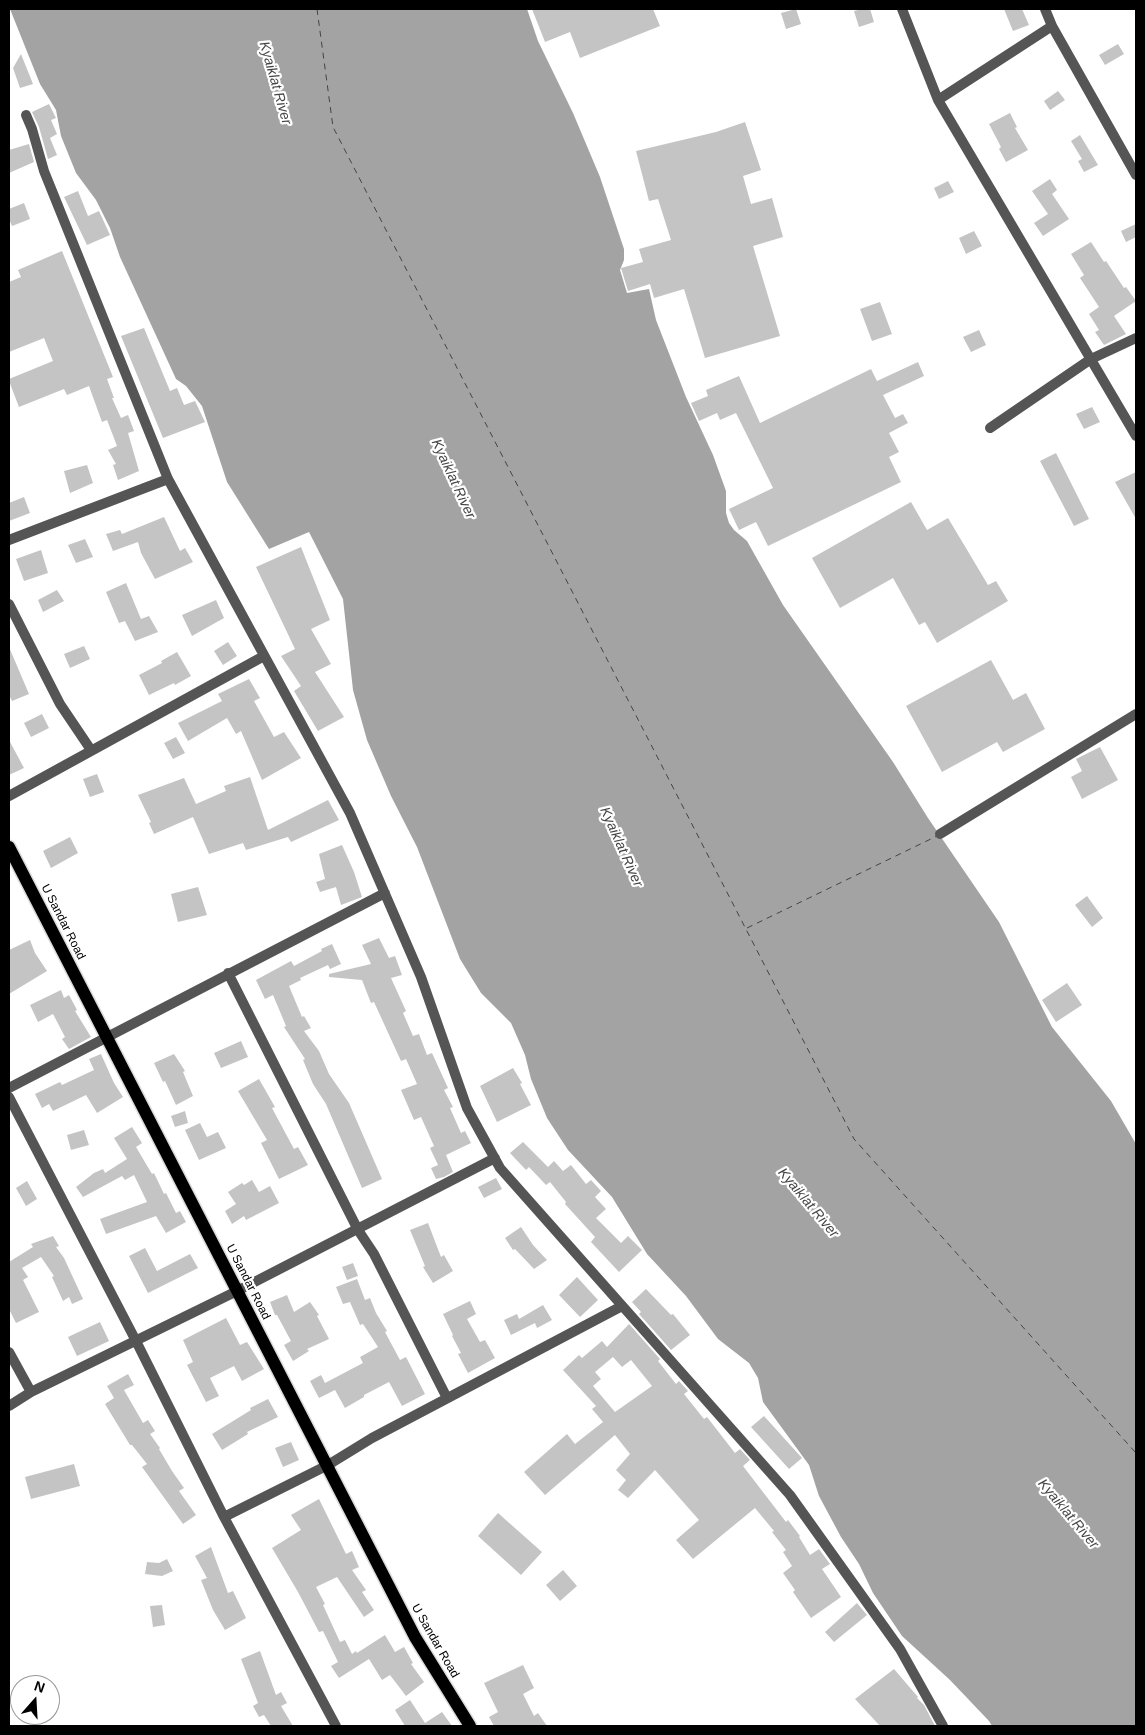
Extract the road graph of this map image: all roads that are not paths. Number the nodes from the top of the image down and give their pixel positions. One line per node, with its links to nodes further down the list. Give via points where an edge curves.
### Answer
1 (902, 9): 4 (street)
2 (1045, 9): 3 (street)
3 (1052, 26): 4 (street); 6 (street)
4 (938, 100): 8 (street)
5 (26, 115): 11 (street, via 44,171)
6 (1136, 175)
7 (1136, 338): 8 (street)
8 (1091, 359): 9 (street); 10 (street)
9 (990, 428)
10 (1136, 436)
11 (168, 479): 12 (street); 14 (street)
12 (9, 540)
13 (9, 604): 16 (street, via 60,704)
14 (264, 656): 16 (street); 20 (street, via 350,813)
15 (1136, 714): 18 (street)
16 (91, 750): 17 (street)
17 (9, 796)
18 (940, 834)
19 (9, 847): 22 (main road, U Sandar Road)
20 (385, 893): 21 (street); 25 (street, via 421,977 467,1108)
21 (228, 973): 22 (street); 26 (street)
22 (107, 1038): 23 (street); 27 (main road, U Sandar Road)
23 (9, 1088)
24 (9, 1097): 29 (street)
25 (495, 1158): 26 (street); 28 (street, via 500,1168)
26 (358, 1230): 27 (street); 32 (street, via 374,1254)
27 (237, 1291): 29 (street); 34 (main road, U Sandar Road)
28 (622, 1306): 32 (street); 38 (street, via 790,1495 900,1649)
29 (136, 1341): 31 (street); 35 (street)
30 (9, 1352): 31 (street)
31 (31, 1392): 33 (street)
32 (447, 1398): 34 (street)
33 (9, 1406)
34 (328, 1465): 35 (street); 37 (main road, U Sandar Road, via 415,1637)
35 (224, 1517): 36 (street)
36 (336, 1726)
37 (470, 1726)
38 (943, 1726)

